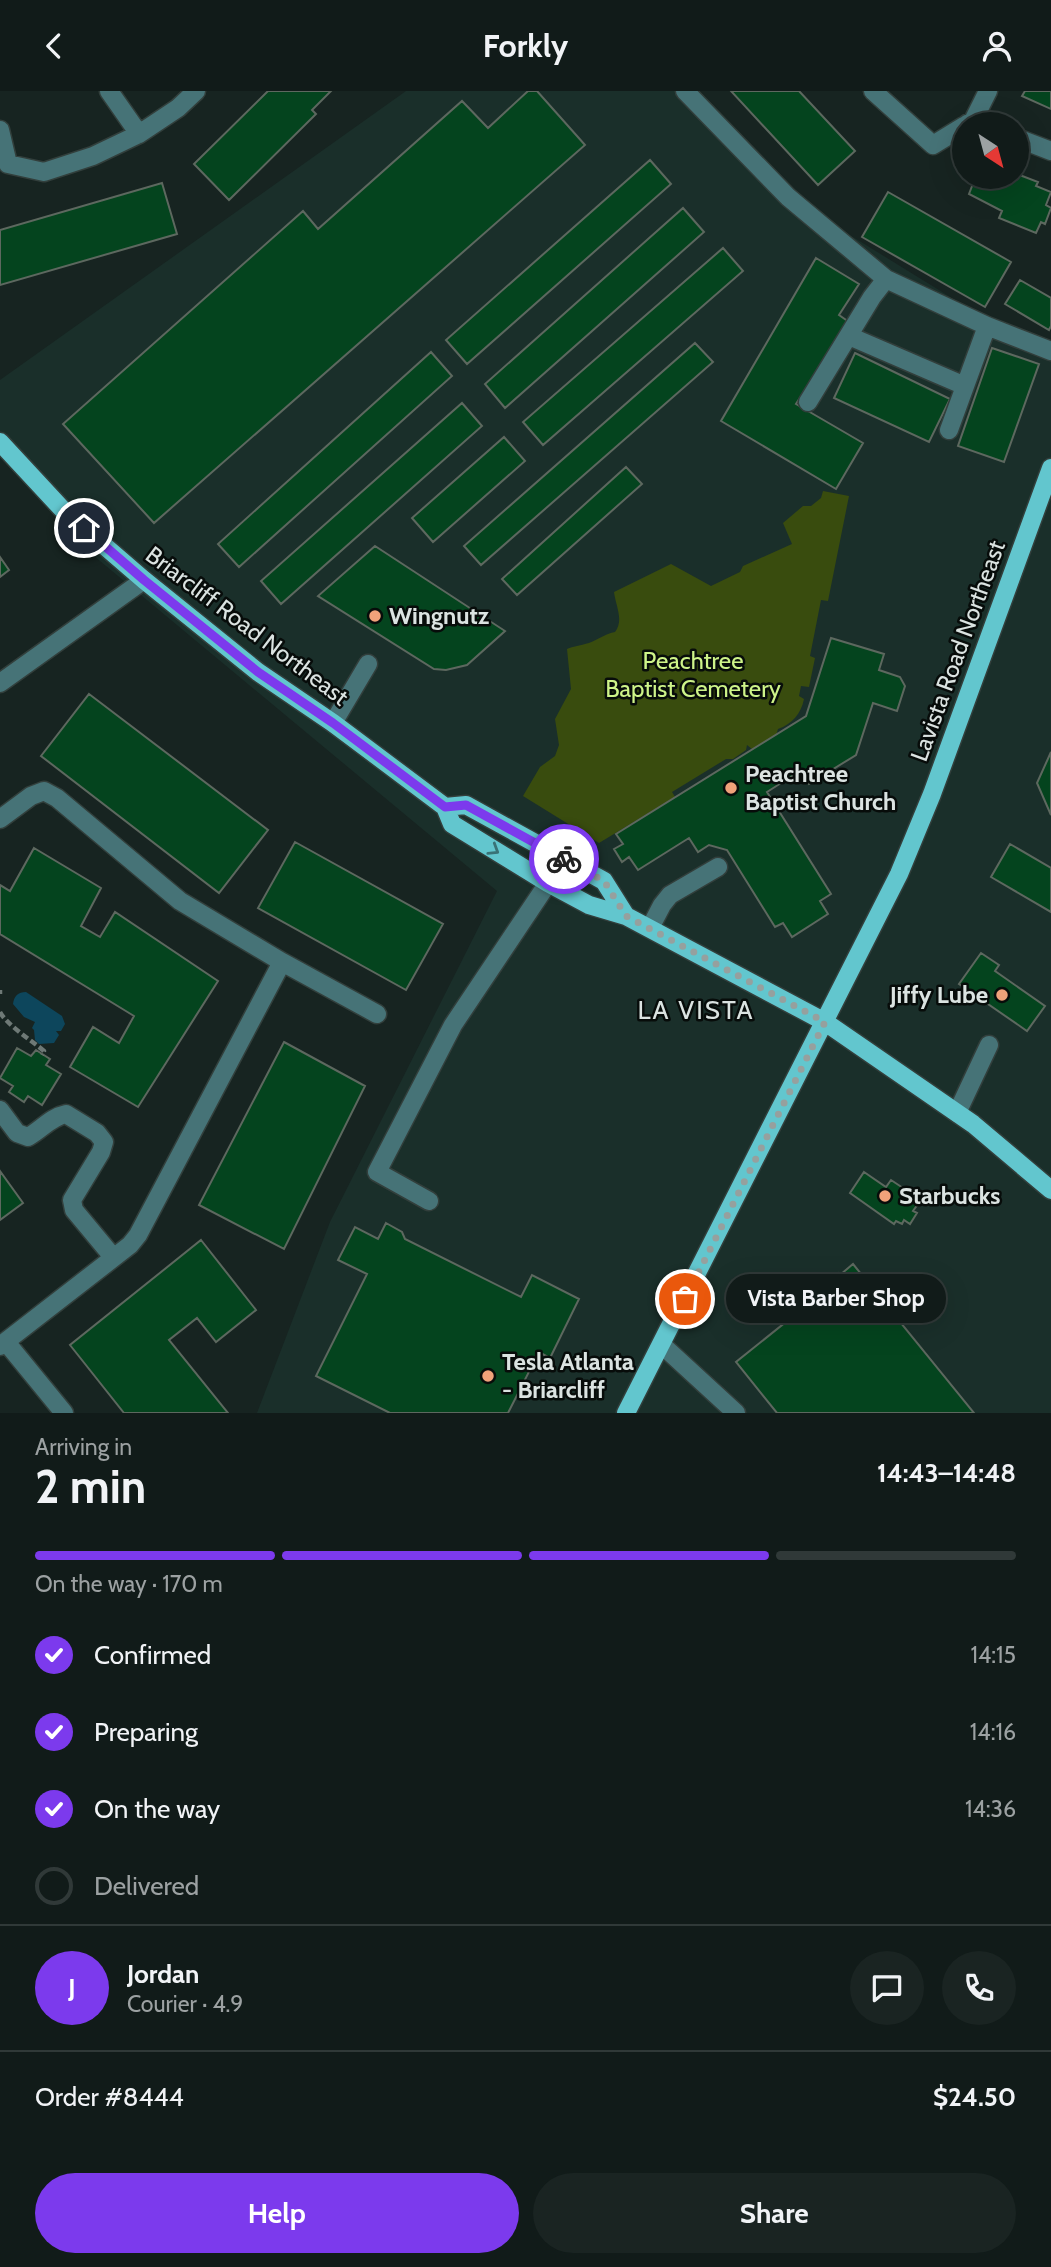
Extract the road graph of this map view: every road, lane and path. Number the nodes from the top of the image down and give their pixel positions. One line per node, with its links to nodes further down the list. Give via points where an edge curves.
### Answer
1 (109, 91): 8 (street)
2 (196, 91): 8 (street)
3 (685, 91): 12 (street, via 788,197)
4 (873, 91): 9 (street, via 933,145)
5 (988, 91): 6 (street)
6 (977, 112)
7 (0, 130): 8 (street, via 8,164 44,172 93,156)
8 (138, 134)
9 (952, 134)
10 (1029, 143): 11 (street)
11 (1051, 151)
12 (886, 279): 13 (street); 14 (street)
13 (987, 326): 15 (street); 16 (street)
14 (849, 336): 16 (street); 17 (street)
15 (1051, 351)
16 (965, 386): 18 (street)
17 (808, 402)
18 (949, 430)
19 (0, 442): 21 (main road, Briarcliff Road Northeast, via 64,510)
20 (1051, 468): 34 (main road, Lavista Road Northeast, via 932,794 899,874)
21 (144, 580): 23 (street); 24 (main road, Briarcliff Road Northeast, via 258,672)
22 (368, 664): 24 (street)
23 (0, 683)
24 (333, 723): 25 (main road, Briarcliff Road Northeast)
25 (445, 807): 28 (main road, Briarcliff Road Northeast, one-way to 28, via 452,824); 29 (main road, Briarcliff Road Northeast, via 466,805 604,881)
26 (0, 819): 31 (street, via 44,791 180,901)
27 (718, 867): 30 (street, via 670,895)
28 (548, 883): 29 (main road, Briarcliff Road Northeast, via 589,905); 40 (street, via 453,1025 377,1171)
29 (626, 916): 30 (main road, Briarcliff Road Northeast)
30 (649, 928): 34 (main road, Briarcliff Road Northeast)
31 (282, 962): 33 (street); 41 (street, via 138,1235)
32 (0, 1012): 36 (path, via 44,1051)
33 (377, 1014)
34 (825, 1022): 38 (main road, Briarcliff Road Northeast); 43 (main road, Lavista Road Northeast)
35 (989, 1045): 38 (street)
36 (42, 1055)
37 (0, 1110): 41 (street, via 17,1133 28,1137 55,1116 66,1114 104,1142 72,1200 74,1210)
38 (957, 1113): 39 (main road, Briarcliff Road Northeast)
39 (1051, 1190)
40 (429, 1201)
41 (113, 1257): 42 (street)
42 (3, 1344): 45 (street)
43 (662, 1345): 44 (main road, Lavista Road Northeast); 46 (street)
44 (628, 1412)
45 (64, 1413)
46 (736, 1413)

